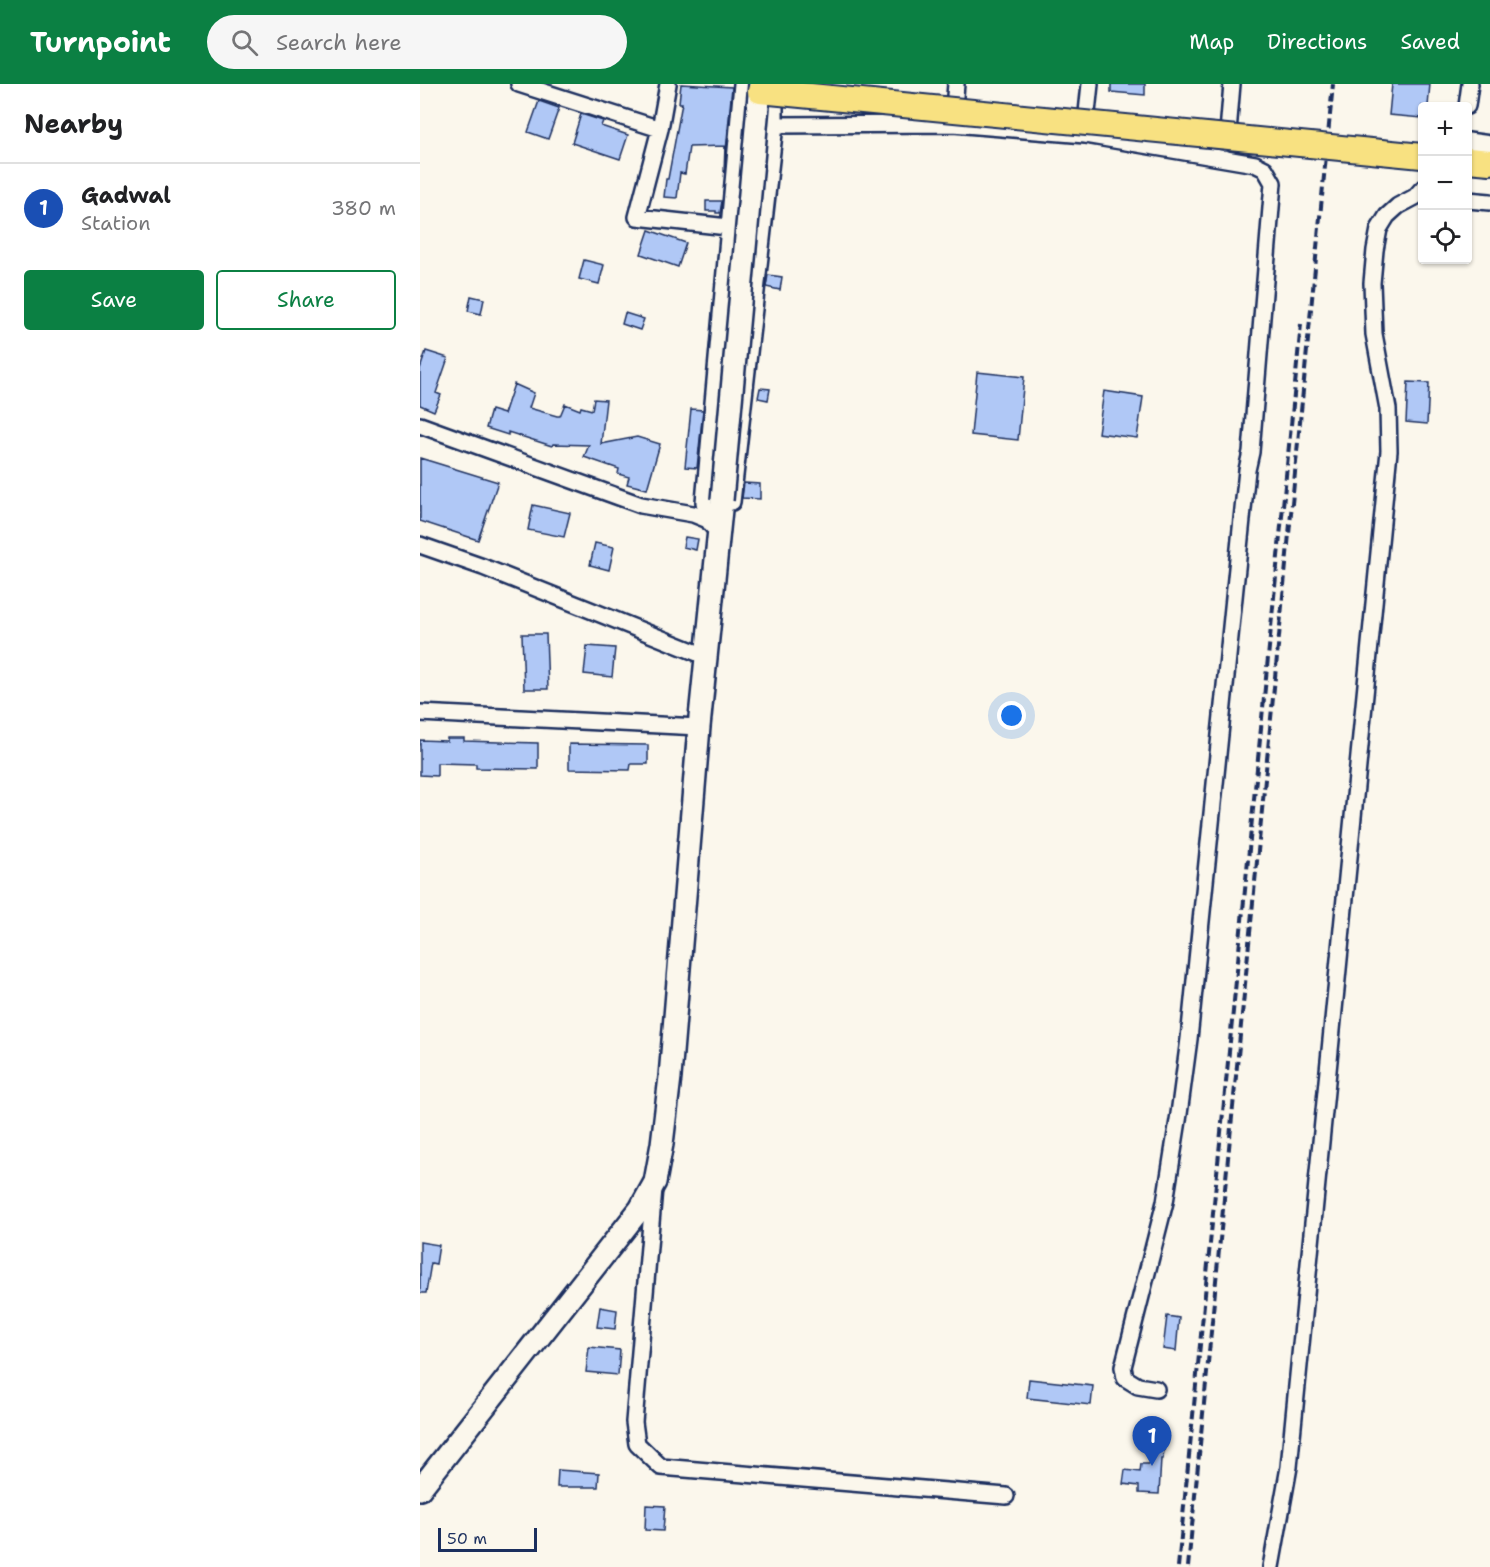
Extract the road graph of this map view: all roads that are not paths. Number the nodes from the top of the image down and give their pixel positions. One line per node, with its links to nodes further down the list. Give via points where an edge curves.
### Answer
1 (519, 84): 11 (street)
2 (668, 84): 11 (street)
3 (956, 84): 9 (street)
4 (1090, 84): 12 (street)
5 (1232, 84): 16 (street)
6 (1470, 84): 8 (street)
7 (759, 86): 10 (street); 15 (main road, bridge); 22 (street); 26 (main road, bridge)
8 (1468, 102)
9 (953, 124): 10 (street); 12 (street)
10 (775, 125): 23 (street)
11 (660, 129): 22 (street, via 637,217)
12 (1085, 135): 16 (street)
13 (1472, 142): 14 (street)
14 (1490, 144)
15 (1418, 156)
16 (1226, 159): 32 (street, via 1265,169 1273,183 1251,452 1189,1039 1165,1202 1123,1367 1125,1378 1138,1386)
17 (1472, 160): 18 (main road)
18 (1490, 162)
19 (1418, 195): 35 (street, via 1387,216 1379,229 1375,250 1374,334 1388,409 1389,451 1289,1467)
20 (1472, 200): 21 (street)
21 (1490, 202)
22 (730, 228): 23 (street); 25 (street, via 704,502)
23 (763, 231): 26 (street, via 732,502)
24 (420, 424): 25 (street, via 641,505)
25 (708, 520): 26 (street)
26 (719, 538): 28 (main road)
27 (420, 545): 28 (street)
28 (705, 656): 30 (main road)
29 (420, 713): 30 (street)
30 (699, 727): 31 (main road, via 670,1077)
31 (655, 1182): 33 (main road, via 640,1209); 34 (street, via 634,1422 637,1444 661,1467)
32 (1156, 1389)
33 (420, 1489)
34 (1006, 1496)
35 (1271, 1567)

